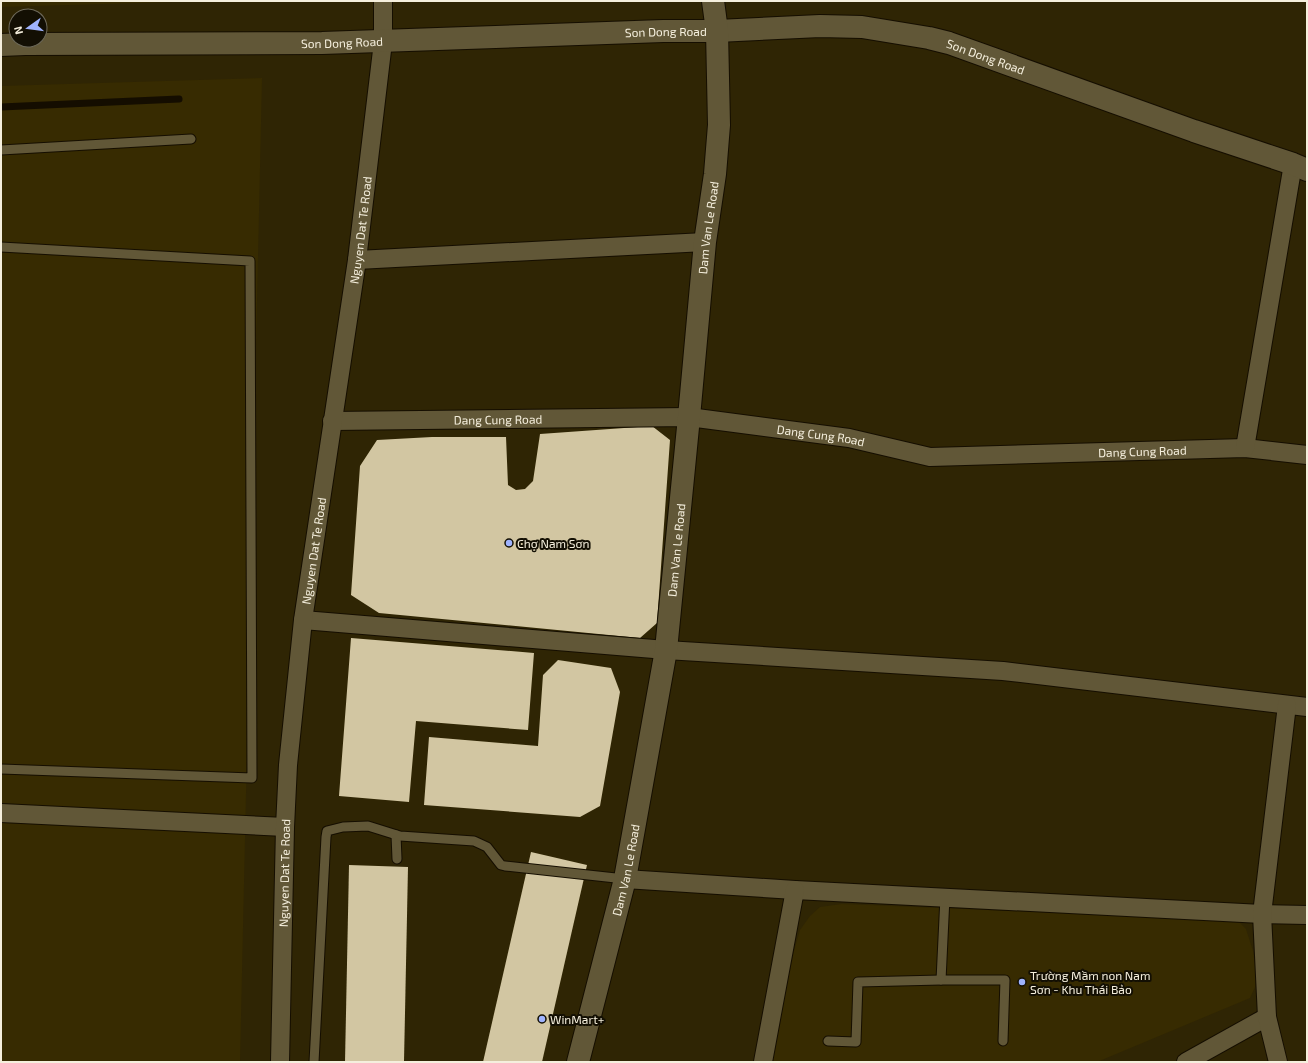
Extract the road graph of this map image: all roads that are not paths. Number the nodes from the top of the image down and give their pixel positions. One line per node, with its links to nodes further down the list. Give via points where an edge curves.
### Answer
1 (384, 1): 4 (street, Nguyen Dat Te Road)
2 (713, 1): 3 (main road, Dam Van Le Road)
3 (717, 31): 4 (main road, Son Dong Road); 8 (main road, Son Dong Road, via 820,26 862,27 928,38); 9 (main road, Dam Van Le Road, via 719,125 715,174)
4 (383, 42): 5 (main road, Son Dong Road); 11 (street, Nguyen Dat Te Road)
5 (1, 45)
6 (191, 139): 7 (lane)
7 (1, 150)
8 (1300, 167): 14 (street)
9 (704, 242): 11 (street); 12 (main road, Dam Van Le Road)
10 (1, 247): 20 (lane, via 250,261 252,778)
11 (357, 260): 13 (street, Nguyen Dat Te Road)
12 (689, 417): 13 (street, Dang Cung Road); 14 (street, Dang Cung Road, via 849,438 930,456); 17 (main road, Dam Van Le Road)
13 (332, 421): 16 (street, Nguyen Dat Te Road)
14 (1245, 448): 15 (street, Dang Cung Road)
15 (1307, 455)
16 (303, 620): 17 (street); 22 (street, Nguyen Dat Te Road, via 288,765)
17 (666, 650): 18 (street, via 1003,671); 25 (main road, Dam Van Le Road)
18 (1287, 706): 19 (street); 28 (street)
19 (1307, 707)
20 (1, 769)
21 (1, 813): 22 (street)
22 (285, 827): 34 (street, Nguyen Dat Te Road)
23 (396, 835): 24 (lane); 25 (lane, via 474,840 487,846 501,865 505,866); 35 (lane, via 368,826 343,827 328,831)
24 (397, 859)
25 (625, 879): 26 (street); 36 (main road, Dam Van Le Road)
26 (795, 890): 27 (street); 37 (street)
27 (945, 897): 28 (street); 30 (lane)
28 (1262, 914): 29 (street); 31 (street)
29 (1307, 915)
30 (941, 980): 32 (lane, via 1005,980); 33 (lane, via 858,982 856,1042)
31 (1267, 1017): 38 (street); 39 (street)
32 (1003, 1040)
33 (828, 1041)
34 (280, 1062)
35 (314, 1062)
36 (578, 1062)
37 (763, 1062)
38 (1186, 1062)
39 (1278, 1062)

